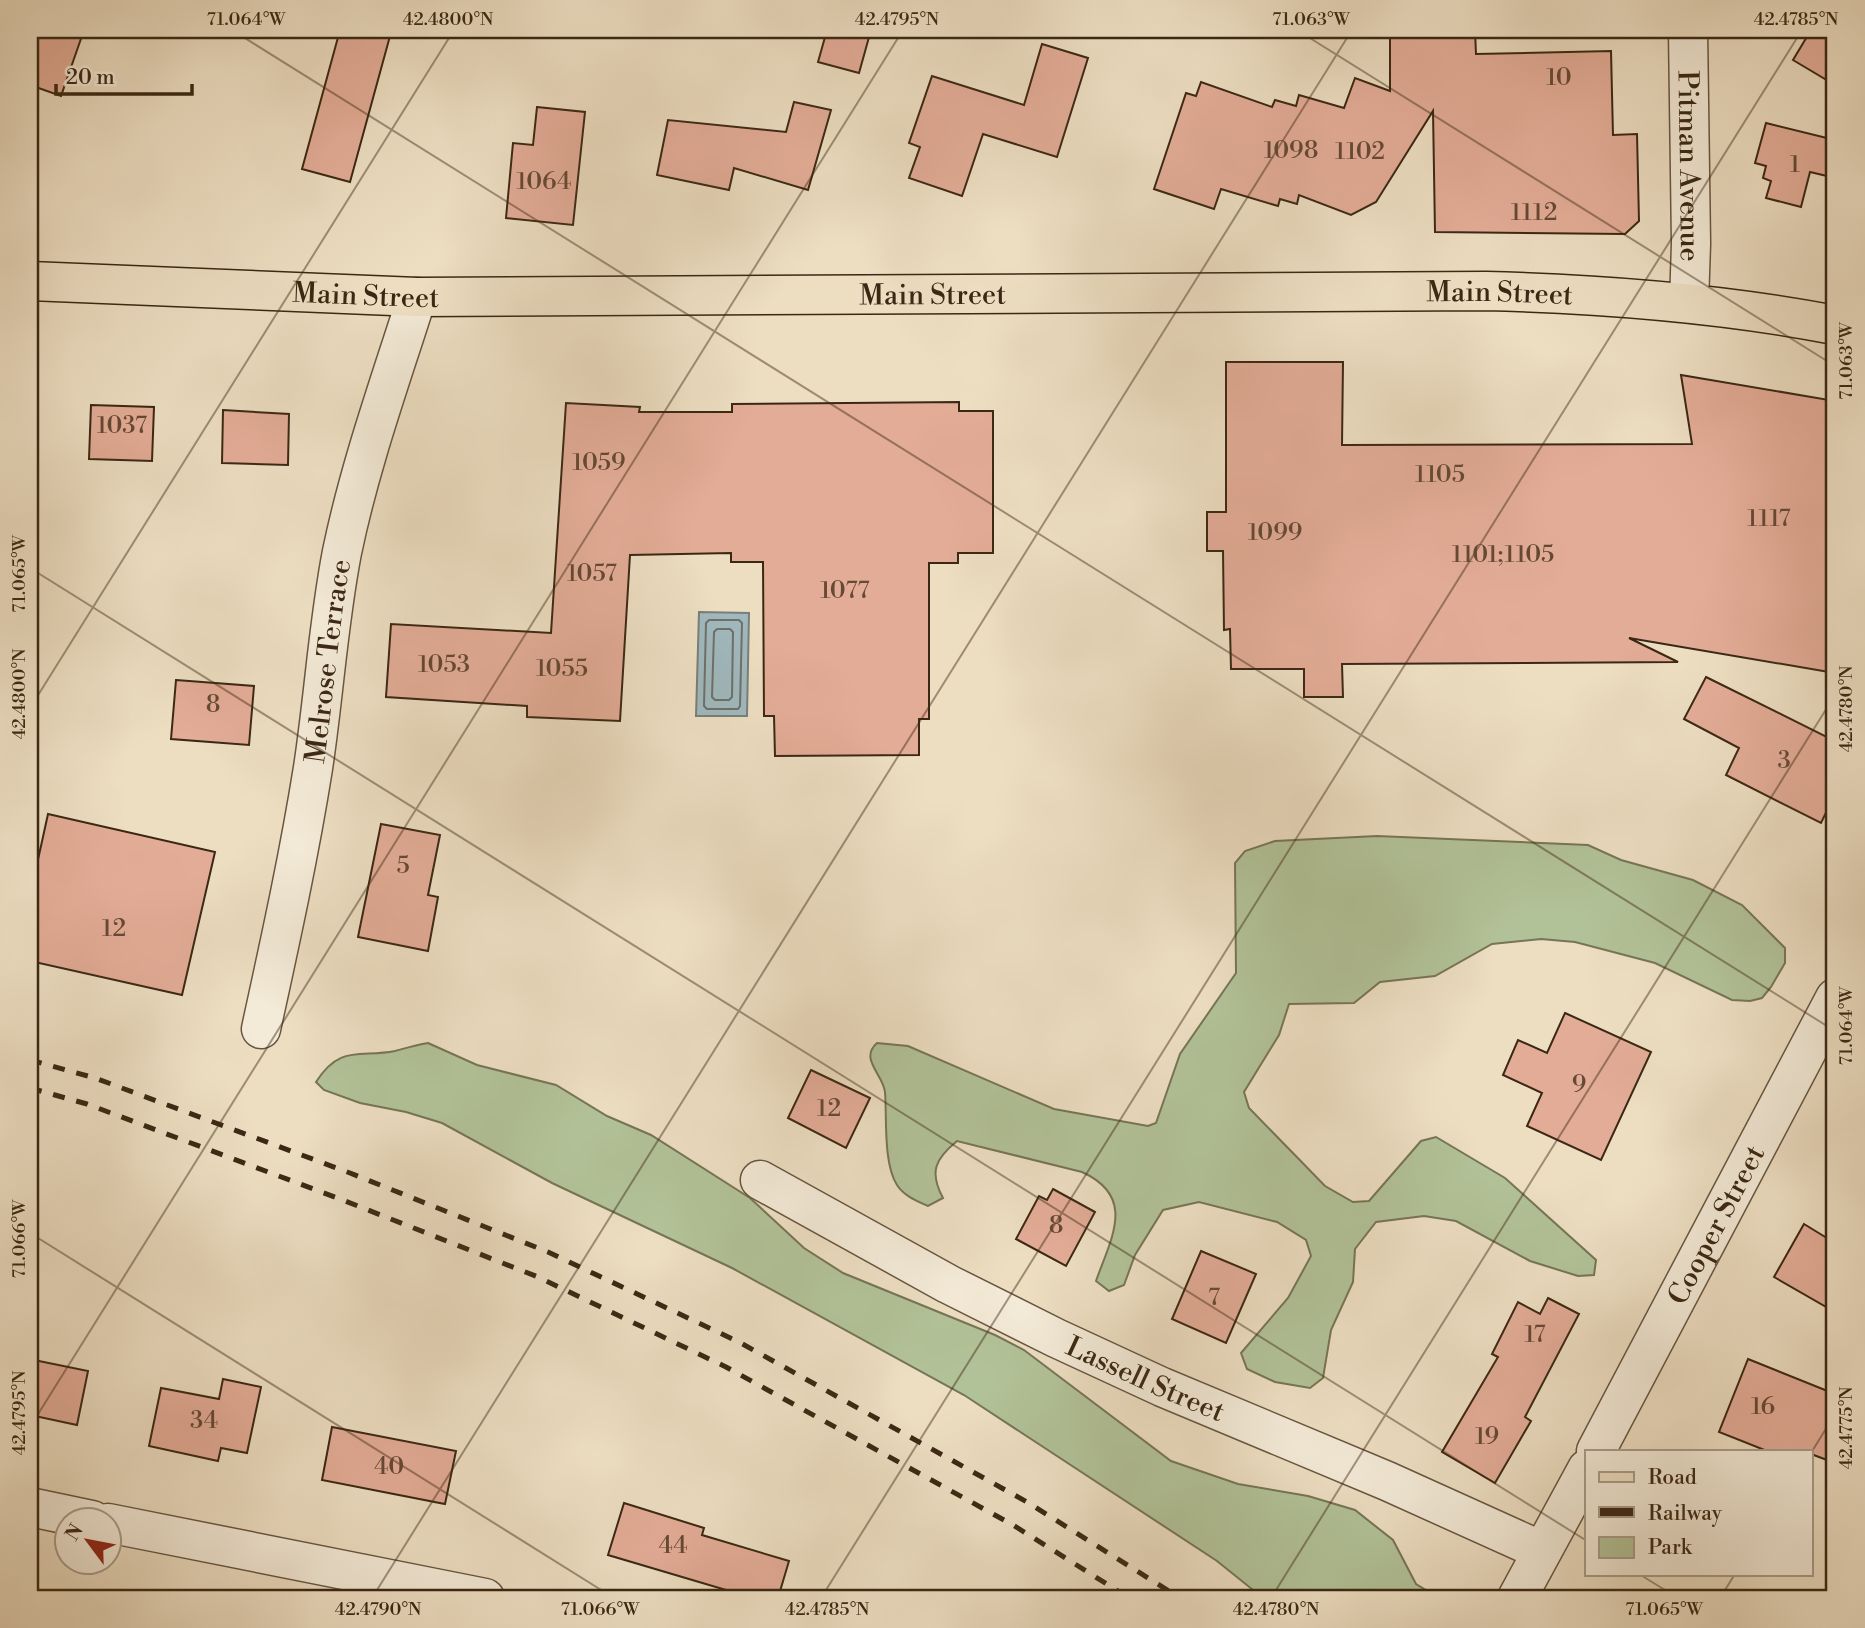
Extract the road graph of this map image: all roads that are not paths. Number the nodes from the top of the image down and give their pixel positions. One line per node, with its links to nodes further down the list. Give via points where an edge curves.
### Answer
1 (1688, 30): 4 (street, Pitman Avenue)
2 (30, 281): 3 (main road, Main Street)
3 (417, 297): 4 (main road, Main Street, via 1486,291); 7 (street, Melrose Terrace, via 358,483 343,551 310,780)
4 (1689, 303): 5 (main road, Main Street)
5 (1835, 325)
6 (1835, 998): 9 (street, Cooper Street)
7 (261, 1029)
8 (760, 1180): 14 (street, Lassell Street, via 1056,1338)
9 (1597, 1450)
10 (1585, 1473): 14 (street)
11 (30, 1507): 12 (street)
12 (52, 1512)
13 (122, 1526): 15 (street)
14 (1542, 1551): 16 (street)
15 (485, 1598)
16 (1517, 1598)

